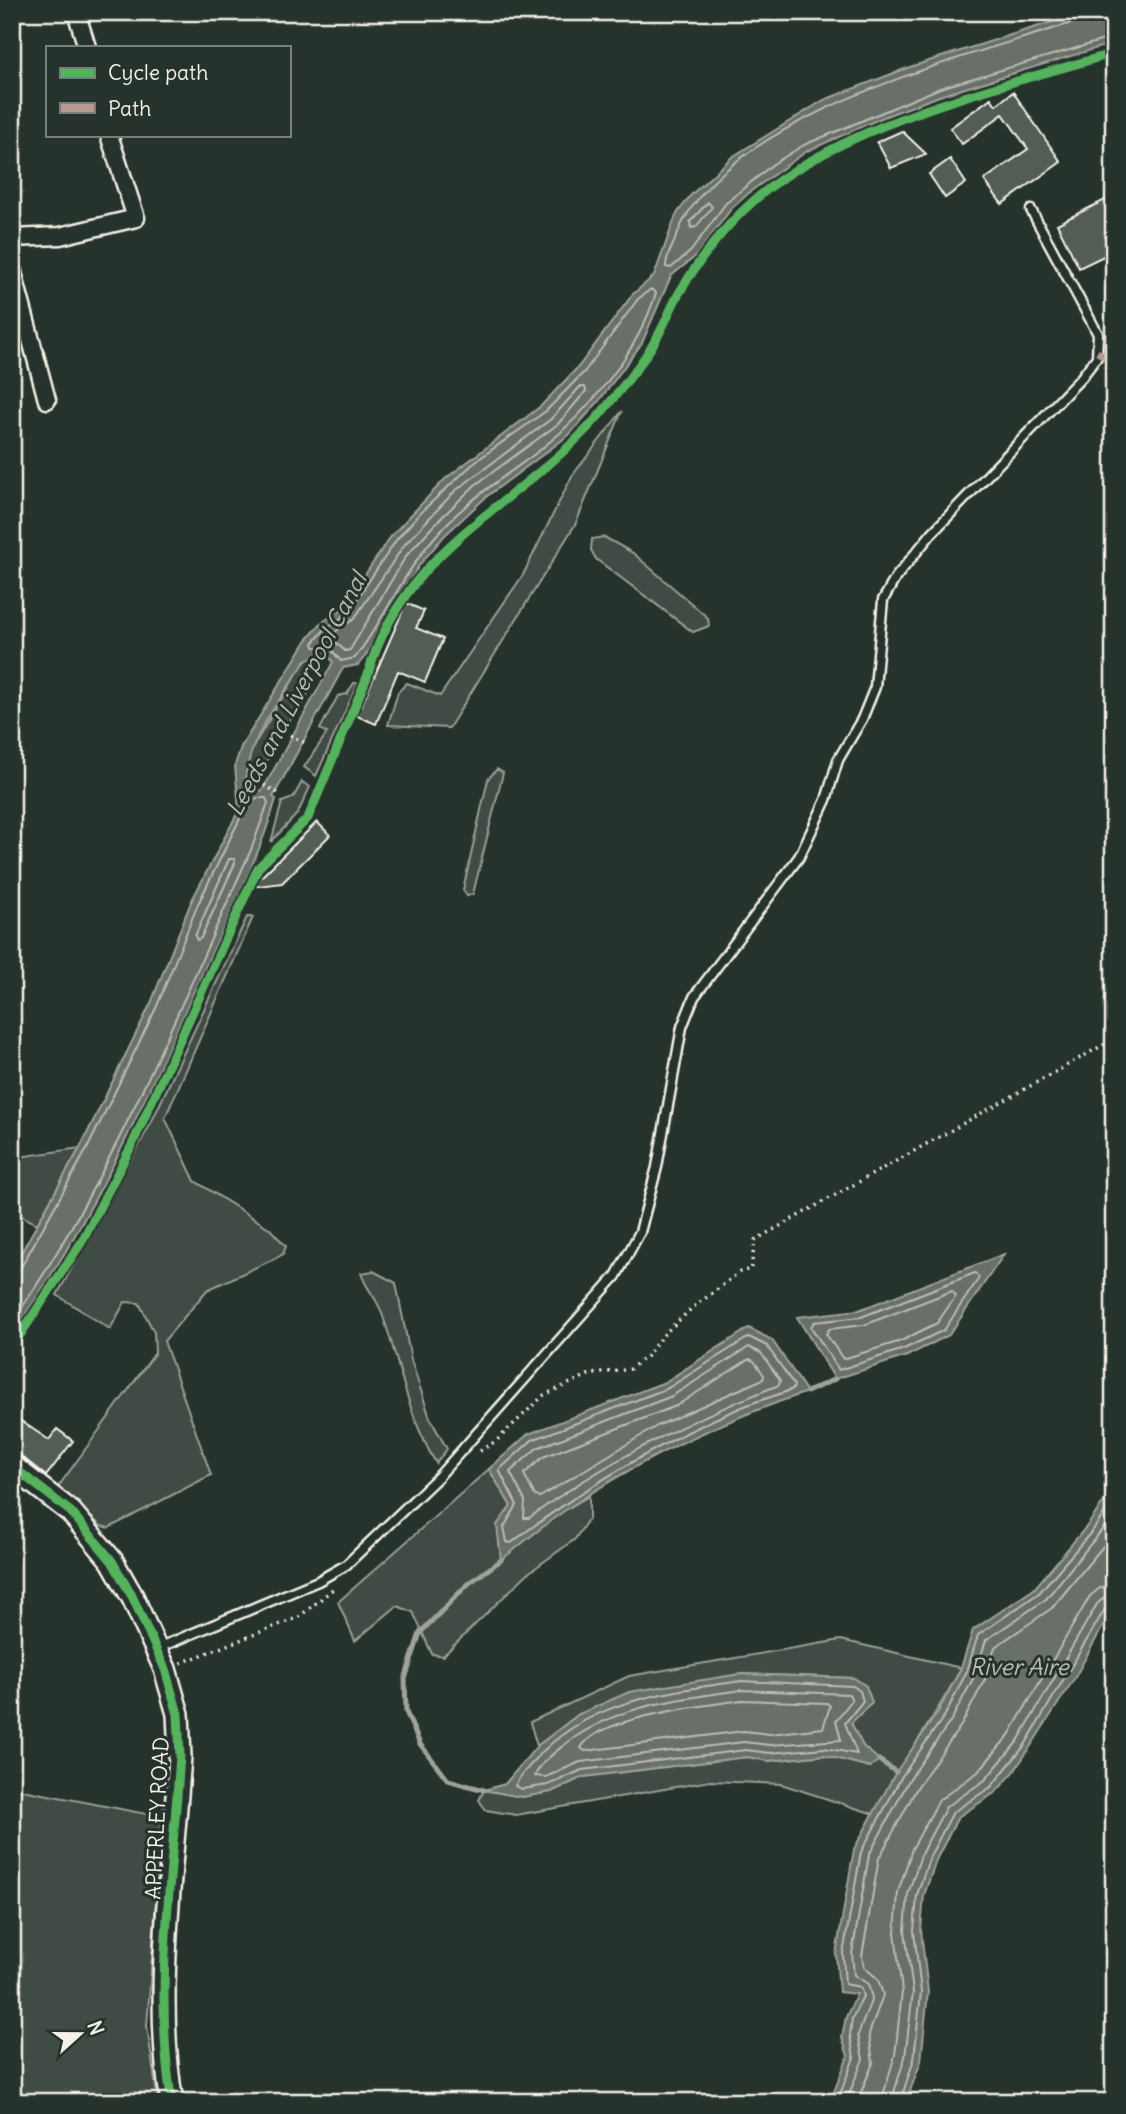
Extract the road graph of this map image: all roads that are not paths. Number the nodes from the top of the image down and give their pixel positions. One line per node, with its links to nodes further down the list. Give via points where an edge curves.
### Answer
1 (76, 12): 2 (street)
2 (87, 46)
3 (110, 136): 5 (street, via 136,218 60,236)
4 (1031, 210): 9 (lane, via 1098,334 1097,357 932,533 883,600 875,687 838,760 826,800 799,857 720,958 694,997 682,1027 657,1167 640,1232 616,1276 457,1456 346,1565)
5 (12, 238)
6 (12, 270): 7 (street)
7 (47, 400)
8 (12, 1466): 9 (street, APPERLEY ROAD, via 90,1533 112,1561)
9 (157, 1649): 10 (street, APPERLEY ROAD, via 178,1714 180,1756 165,2010)
10 (172, 2102)

